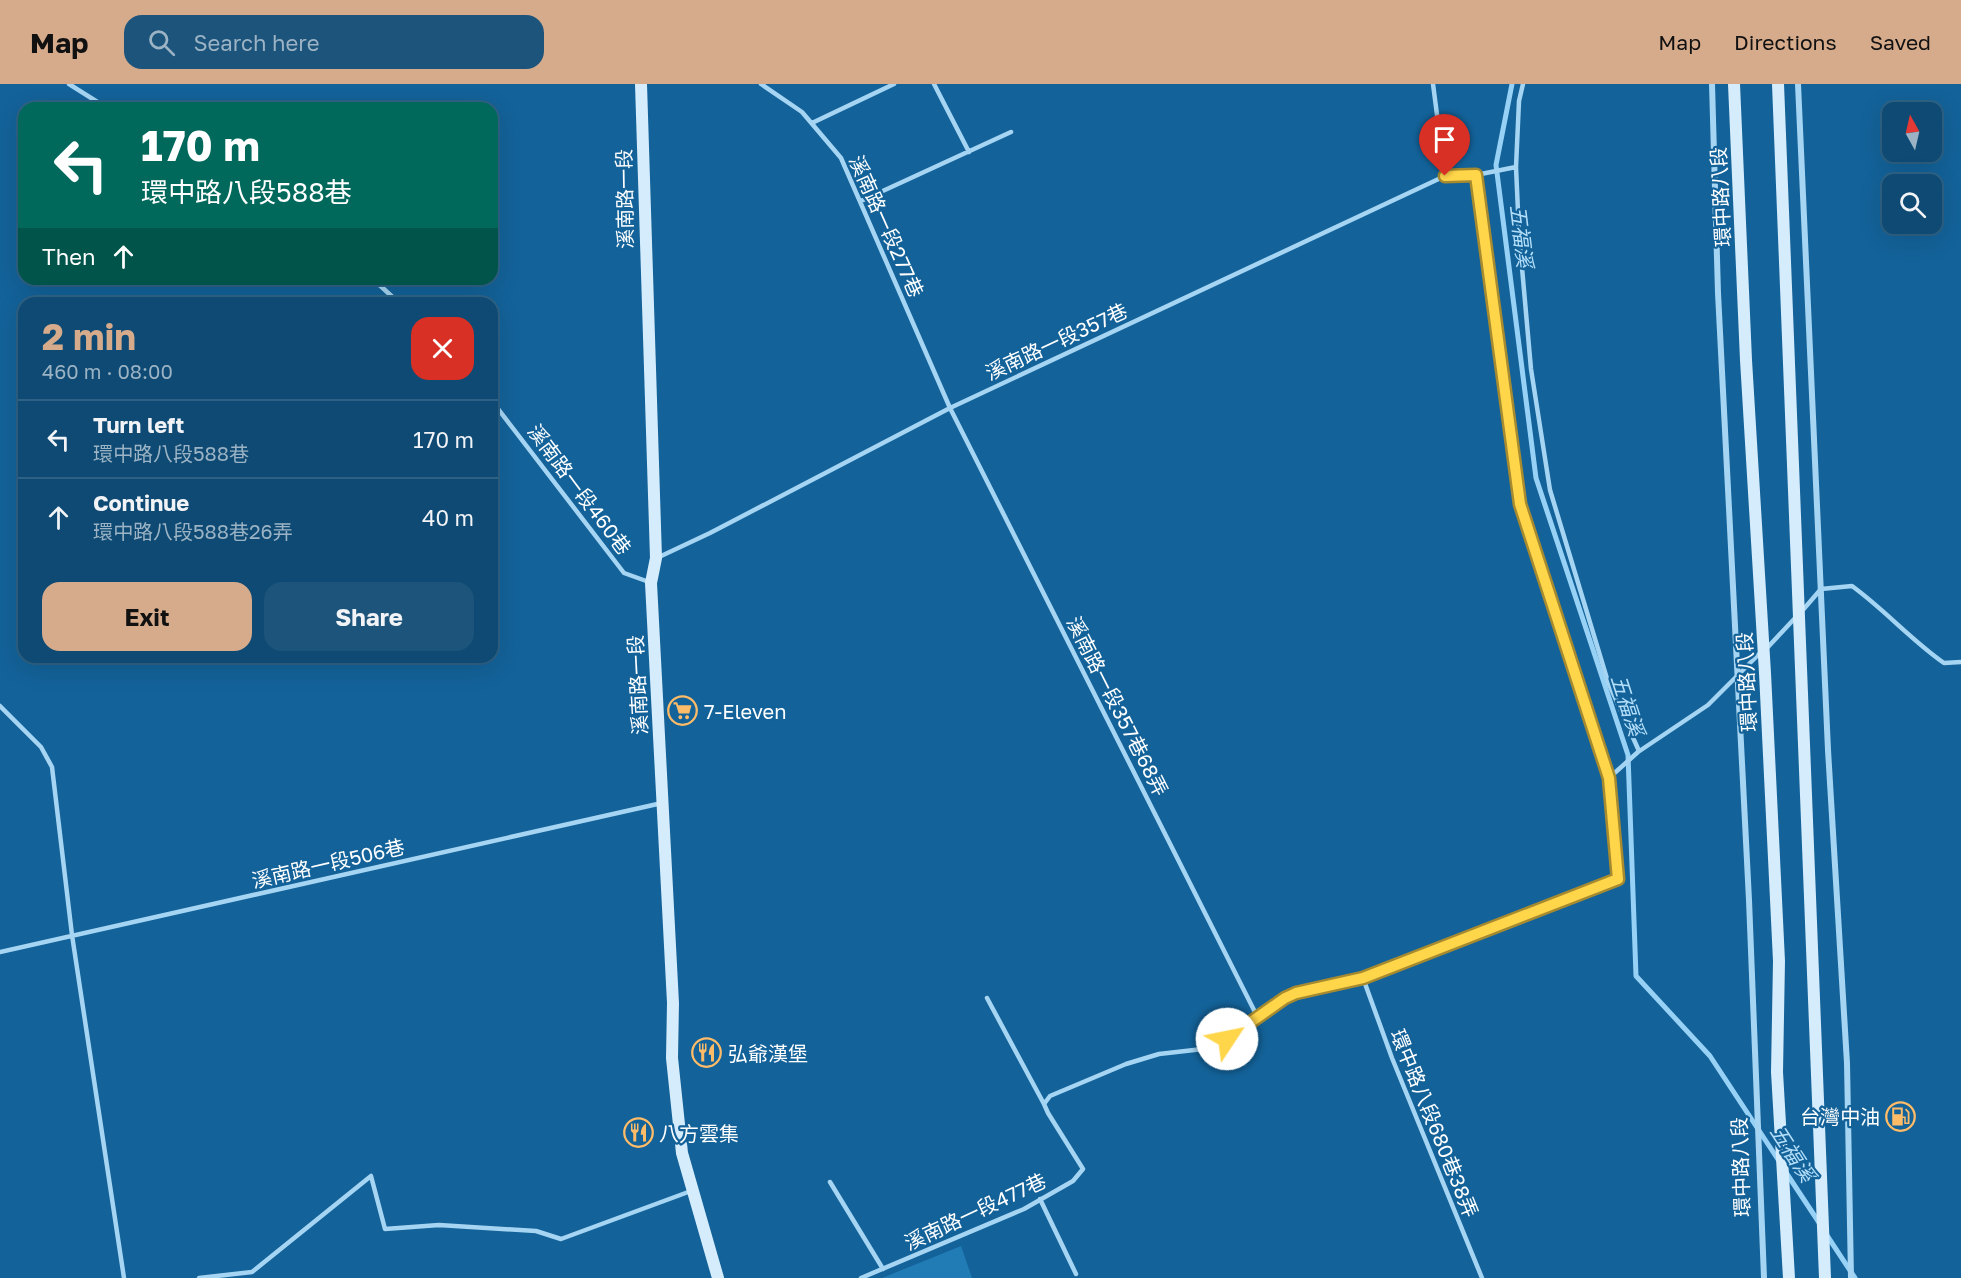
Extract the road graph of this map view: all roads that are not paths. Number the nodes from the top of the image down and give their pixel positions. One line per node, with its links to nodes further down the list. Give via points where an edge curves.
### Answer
1 (69, 84): 12 (lane)
2 (641, 84): 24 (street, 溪南路一段)
3 (761, 84): 13 (lane, 溪南路一段277巷)
4 (894, 84): 13 (lane)
5 (934, 84): 15 (lane)
6 (1433, 84): 18 (lane)
7 (1523, 84): 16 (lane)
8 (1712, 84): 30 (street, 環中路八段)
9 (1734, 84): 28 (street, 環中路八段)
10 (1778, 84): 27 (street)
11 (1798, 84): 26 (street)
12 (98, 102)
13 (812, 123): 19 (lane, 溪南路一段277巷, via 841,158)
14 (1011, 132): 15 (lane)
15 (969, 152): 19 (lane)
16 (1515, 167): 17 (lane, 溪南路一段357巷); 32 (lane, via 1531,369 1550,490 1608,682)
17 (1477, 175): 18 (lane, 溪南路一段357巷); 33 (lane, via 1520,504)
18 (1445, 176): 22 (lane, 溪南路一段357巷)
19 (861, 201): 22 (lane, 溪南路一段277巷)
20 (380, 285): 21 (lane)
21 (392, 297)
22 (950, 408): 24 (lane, 溪南路一段357巷); 39 (lane, 溪南路一段357巷68弄)
23 (498, 409): 25 (lane, 溪南路一段460巷, via 624,573)
24 (656, 558): 25 (street, 溪南路一段)
25 (651, 584): 34 (street, 溪南路一段)
26 (1821, 589): 27 (lane); 29 (lane, via 1852,586 1882,608 1916,644 1944,663); 54 (street, via 1847,1063)
27 (1801, 612): 28 (lane); 53 (street)
28 (1764, 650): 30 (lane); 52 (street, 環中路八段, via 1779,962 1779,1104)
29 (1961, 662)
30 (1737, 674): 32 (lane, via 1708,705); 51 (street, 環中路八段)
31 (0, 706): 35 (lane, via 41,747 52,767)
32 (1639, 751): 33 (lane)
33 (1610, 777): 37 (lane, via 1618,879)
34 (663, 802): 35 (lane, 溪南路一段506巷); 42 (street, 溪南路一段, via 672,1058 682,1154)
35 (72, 936): 36 (lane, 溪南路一段506巷); 46 (lane)
36 (0, 952)
37 (1363, 978): 39 (lane, via 1307,988); 50 (lane, 環中路八段680巷38弄)
38 (987, 998): 40 (lane)
39 (1258, 1018): 40 (lane, via 1227,1039 1203,1049 1159,1054 1126,1064 1050,1096)
40 (1044, 1104): 43 (lane, 溪南路一段477巷, via 1083,1169 1073,1181)
41 (830, 1182): 44 (lane)
42 (692, 1191): 47 (lane, via 561,1239 536,1232 440,1225 385,1229 371,1176 252,1272); 48 (street, 溪南路一段)
43 (1040, 1199): 44 (lane, 溪南路一段477巷); 45 (lane)
44 (883, 1269): 49 (lane, 溪南路一段477巷)
45 (1076, 1274)
46 (124, 1278)
47 (200, 1278)
48 (718, 1278)
49 (861, 1278)
50 (1482, 1278)
51 (1764, 1278)
52 (1789, 1278)
53 (1826, 1278)
54 (1851, 1278)

